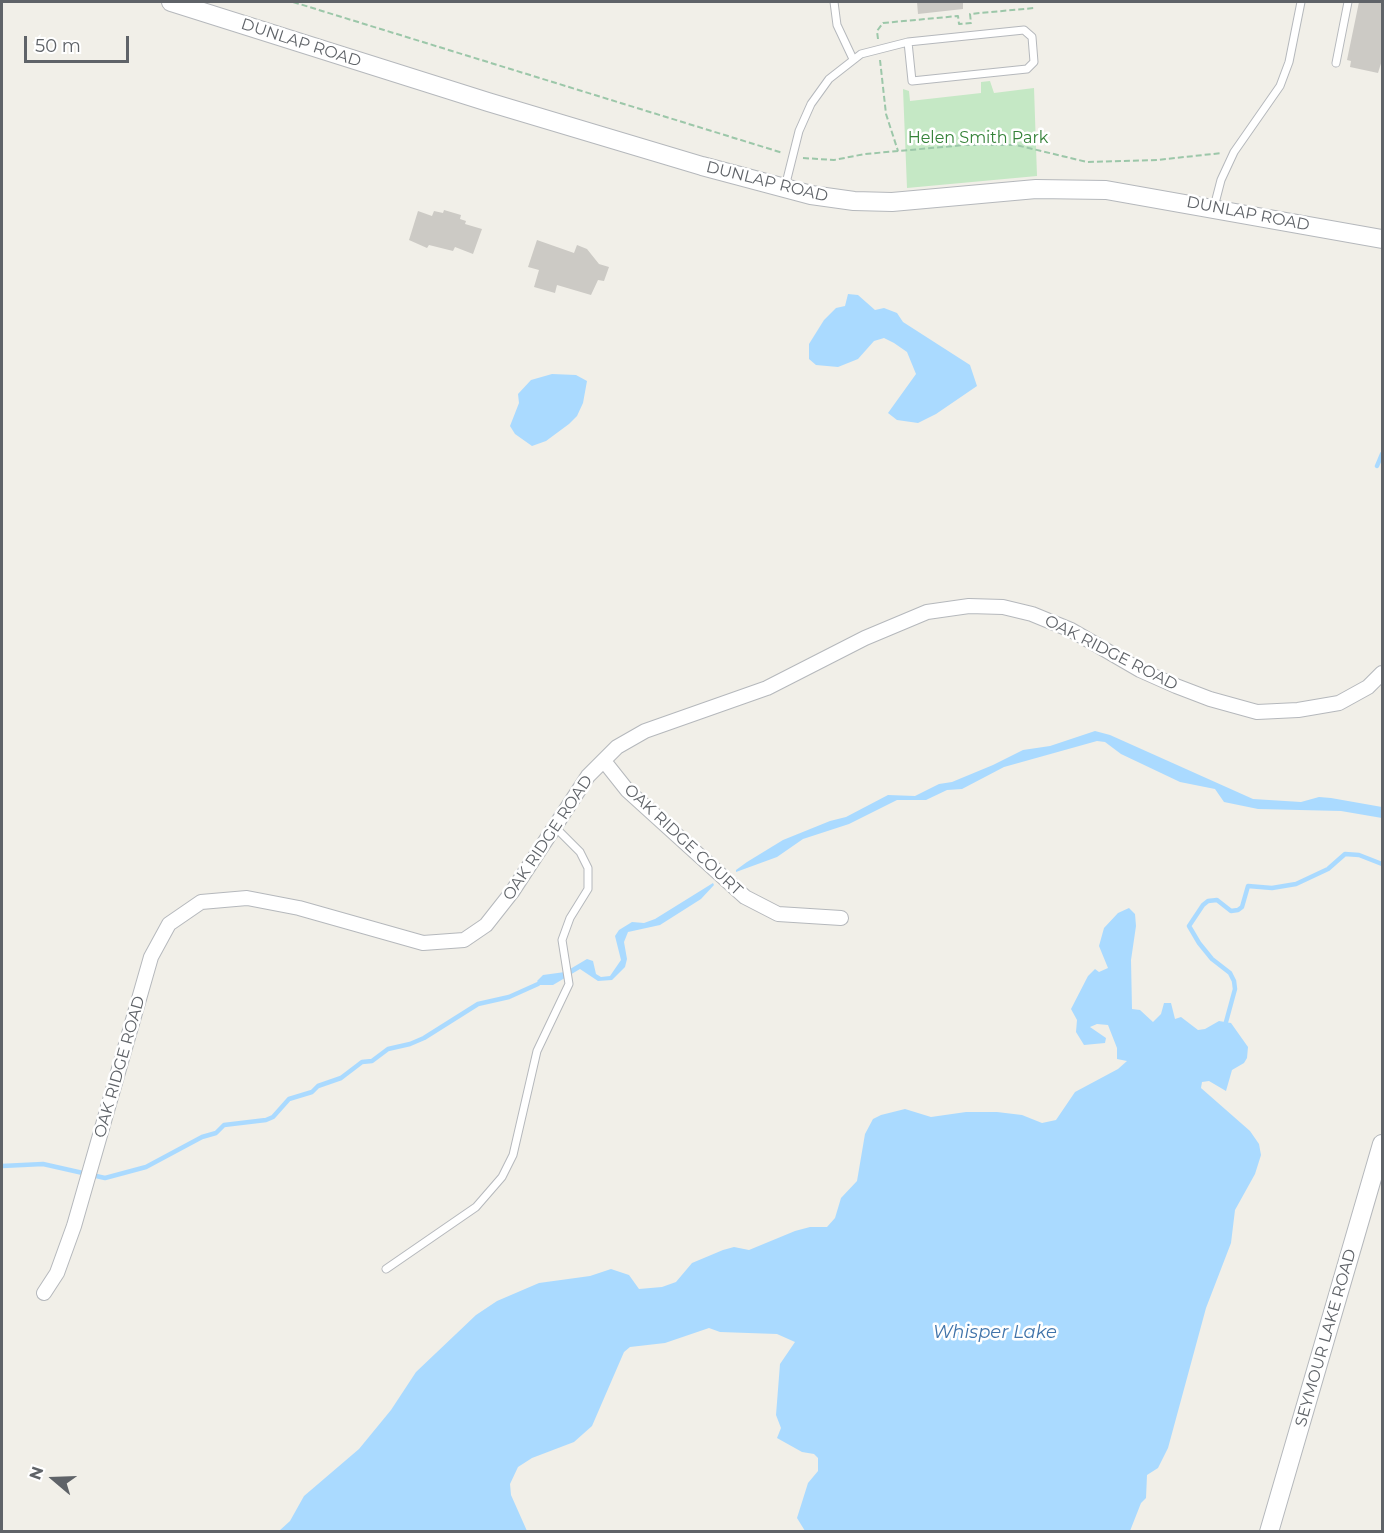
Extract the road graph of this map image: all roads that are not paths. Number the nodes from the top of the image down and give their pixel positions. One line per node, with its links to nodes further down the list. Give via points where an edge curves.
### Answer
1 (171, 2): 8 (street, DUNLAP ROAD)
2 (834, 2): 6 (lane, via 837,25)
3 (1301, 2): 9 (lane, via 1280,86 1234,152)
4 (1348, 2): 7 (lane)
5 (908, 42): 5 (lane, via 1024,30 1032,37 1034,62 1027,69 912,81); 6 (lane)
6 (853, 59): 8 (lane, via 829,79 807,113)
7 (1336, 63)
8 (785, 189): 9 (street, DUNLAP ROAD, via 833,199 886,202 1081,188)
9 (1214, 207): 10 (street, DUNLAP ROAD)
10 (1383, 239)
11 (1383, 673): 12 (street, OAK RIDGE ROAD, via 1368,687 1339,703 1257,712 1176,686 1071,630 1032,614 1003,607 969,606 927,612 767,688 645,731)
12 (604, 760): 13 (street, OAK RIDGE ROAD, via 588,776); 14 (street, OAK RIDGE COURT, via 627,790 745,897 778,914)
13 (555, 827): 16 (lane, via 580,852 588,868 588,889 562,940 569,984 537,1051 513,1155 502,1177 476,1207); 17 (street, OAK RIDGE ROAD, via 486,925 464,940 423,943 299,908 247,898 201,902 170,924 151,957 74,1226 57,1273)
14 (842, 918)
15 (1383, 1144): 18 (street, SEYMOUR LAKE ROAD)
16 (386, 1269)
17 (44, 1293)
18 (1269, 1532)

